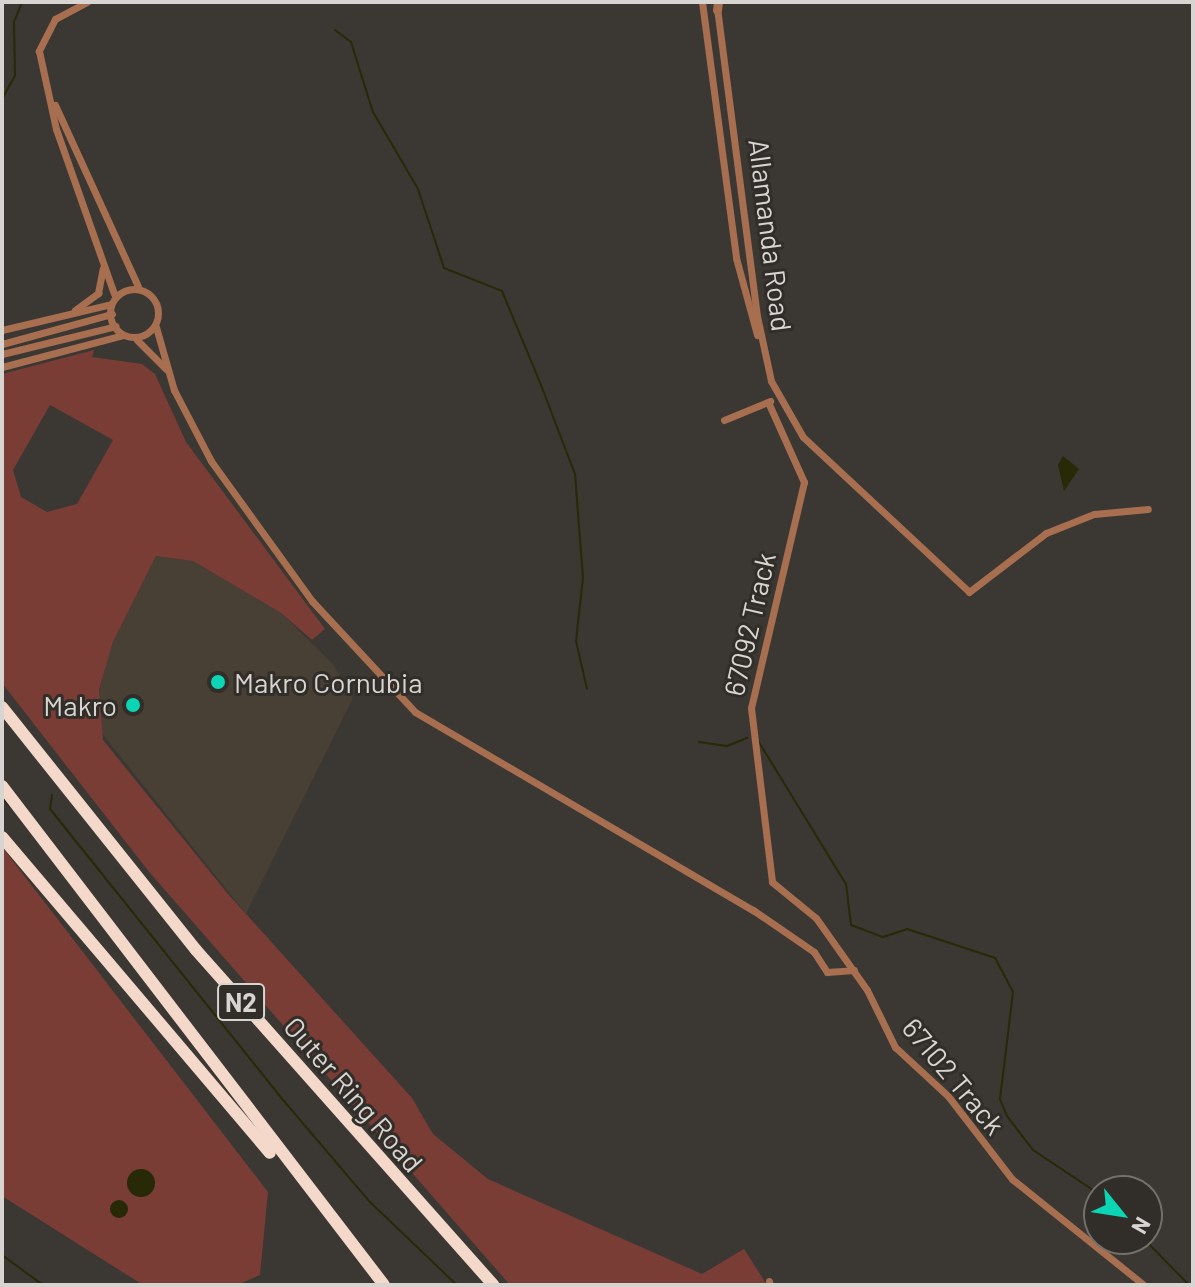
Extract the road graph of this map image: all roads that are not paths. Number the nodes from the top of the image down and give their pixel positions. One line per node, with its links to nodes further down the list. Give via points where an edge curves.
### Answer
1 (87, 2): 4 (street, via 45,31 39,51)
2 (702, 2): 17 (street, Allamanda Road, via 736,258)
3 (717, 5): 17 (street, Allamanda Road)
4 (52, 100): 5 (street); 6 (street, via 81,148)
5 (98, 246): 7 (street); 9 (street, via 103,283)
6 (138, 286): 7 (street); 12 (street, via 149,298)
7 (114, 294): 8 (street)
8 (111, 304): 9 (street); 10 (street)
9 (70, 314): 13 (street)
10 (112, 314): 11 (street); 15 (street)
11 (116, 326): 14 (street); 16 (street)
12 (156, 327): 14 (street); 19 (street)
13 (2, 330)
14 (130, 337): 18 (street); 19 (street)
15 (2, 344)
16 (2, 354)
17 (765, 355): 20 (street)
18 (2, 367)
19 (166, 369): 28 (street, via 194,432 240,502 312,601 415,712 753,910 814,952 827,972)
20 (778, 398): 21 (street); 23 (street, via 818,453 969,592 1046,533 1094,514)
21 (768, 402): 22 (street); 27 (street, 67092 Track, via 803,471 804,495 757,660 750,733 769,871)
22 (724, 420)
23 (1148, 509)
24 (2, 707): 31 (highway, Outer Ring Road / N2, via 196,950)
25 (2, 786): 29 (highway, N2)
26 (2, 837): 29 (highway, via 195,1067)
27 (792, 905): 28 (street, 67102 Track, via 816,918)
28 (854, 970): 32 (street, 67102 Track, via 895,1047 948,1096 968,1132 1026,1194)
29 (315, 1196): 30 (highway, N2)
30 (384, 1285)
31 (493, 1285)
32 (1144, 1285)

